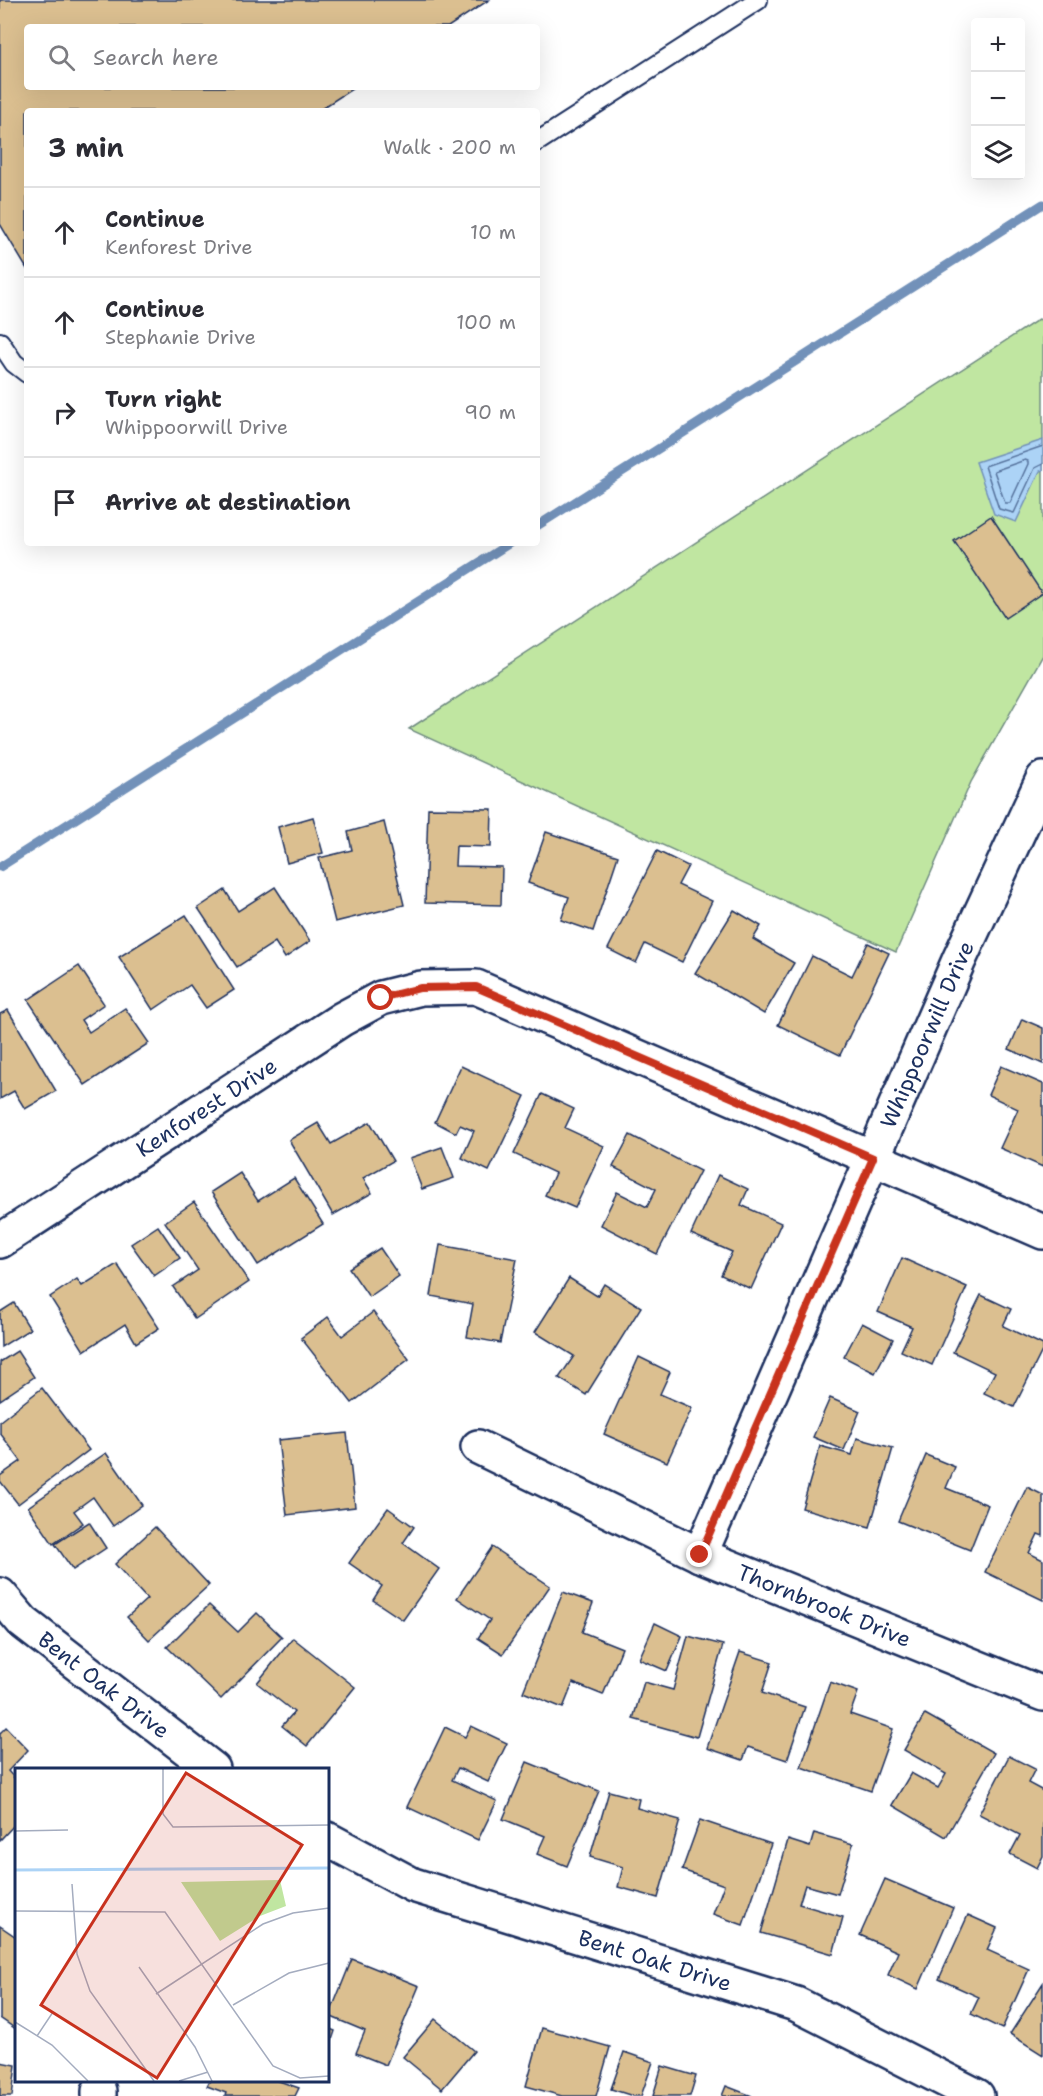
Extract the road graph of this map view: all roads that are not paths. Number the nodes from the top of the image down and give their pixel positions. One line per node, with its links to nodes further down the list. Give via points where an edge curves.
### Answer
1 (758, 0): 2 (lane)
2 (540, 140)
3 (0, 342): 4 (lane)
4 (24, 371)
5 (1043, 779): 6 (street, Whippoorwill Drive)
6 (873, 1158): 7 (street, Kenforest Drive); 8 (street, Kenforest Drive, via 476,987 420,988 381,998 342,1019); 10 (street, Whippoorwill Drive)
7 (1043, 1232)
8 (0, 1241)
9 (478, 1447): 10 (street, Thornbrook Drive)
10 (700, 1555): 12 (street, Thornbrook Drive)
11 (0, 1595): 13 (street, Bent Oak Drive, via 23,1622)
12 (1043, 1694)
13 (212, 1768)
14 (328, 1840): 15 (street, Bent Oak Drive, via 413,1885 796,2004)
15 (978, 2096)

